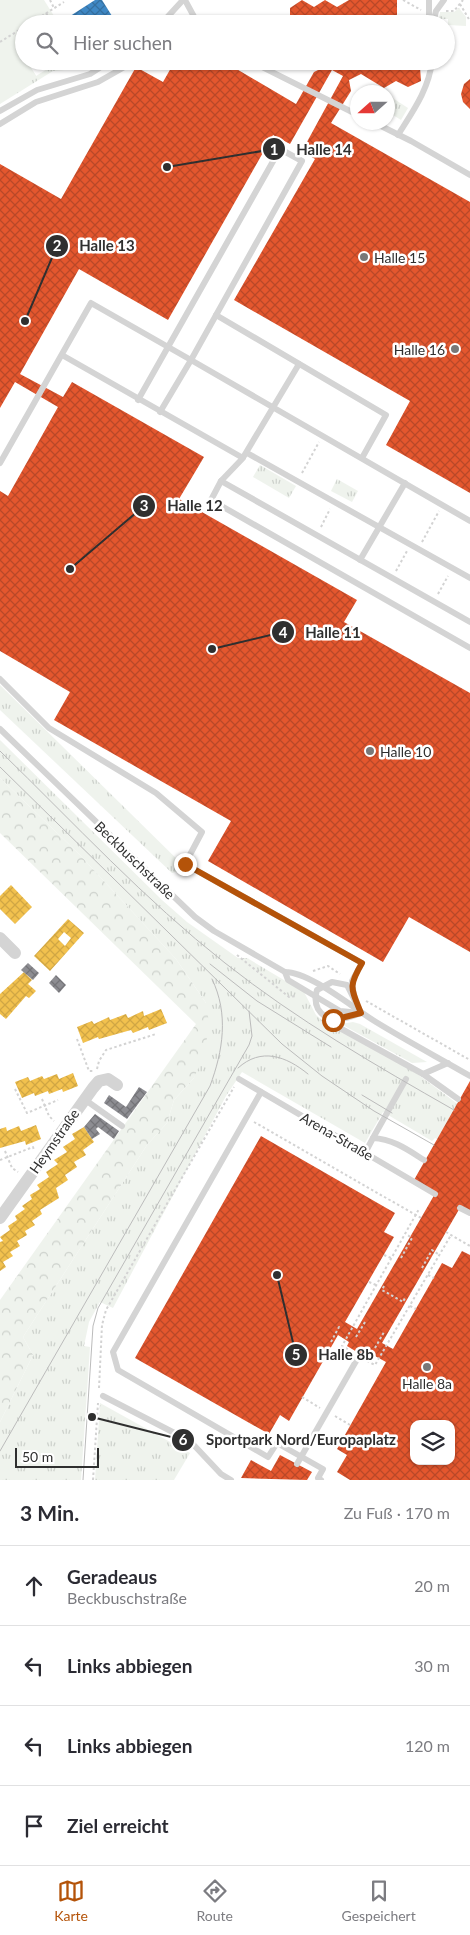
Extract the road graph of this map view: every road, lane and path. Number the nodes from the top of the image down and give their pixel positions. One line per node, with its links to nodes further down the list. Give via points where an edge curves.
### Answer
1 (50, 0): 7 (path)
2 (184, 0): 10 (lane); 11 (lane)
3 (429, 0): 12 (lane)
4 (444, 0): 13 (lane)
5 (64, 2): 7 (path)
6 (460, 4): 14 (path)
7 (54, 8): 8 (path)
8 (46, 13): 9 (path)
9 (43, 15)
10 (170, 15)
11 (193, 15)
12 (429, 15)
13 (435, 15)
14 (470, 21)
15 (15, 33): 16 (path)
16 (0, 42)
17 (96, 70): 21 (lane, via 37,90)
18 (118, 70): 23 (lane, via 91,84 36,102)
19 (268, 70): 22 (lane)
20 (431, 70): 25 (lane, via 422,95)
21 (0, 111)
22 (350, 111)
23 (0, 124)
24 (388, 130): 25 (lane)
25 (398, 135): 26 (lane)
26 (470, 175)
27 (216, 315): 28 (lane, via 302,161 280,149); 30 (lane); 31 (lane)
28 (168, 347): 29 (lane, via 91,303); 30 (lane); 32 (lane)
29 (62, 354): 32 (lane); 38 (lane)
30 (191, 360): 33 (lane); 34 (lane)
31 (299, 364): 33 (lane); 37 (lane, via 386,415)
32 (138, 400): 34 (lane)
33 (274, 408): 35 (lane); 36 (lane)
34 (160, 412): 36 (lane)
35 (322, 436): 37 (lane); 39 (path)
36 (245, 455): 39 (lane); 40 (lane)
37 (362, 458): 41 (lane)
38 (0, 463)
39 (298, 479): 42 (lane)
40 (221, 481): 46 (lane); 55 (lane, via 211,500)
41 (405, 483): 43 (lane); 45 (lane)
42 (335, 500): 45 (lane); 46 (path)
43 (443, 505): 44 (lane); 48 (path)
44 (470, 521)
45 (381, 528): 47 (lane); 49 (lane)
46 (316, 535): 49 (lane)
47 (410, 544): 48 (lane); 51 (path)
48 (418, 549): 50 (lane)
49 (360, 560): 51 (lane)
50 (453, 568): 52 (lane); 53 (path)
51 (392, 578): 53 (lane)
52 (470, 578)
53 (434, 601): 54 (lane)
54 (470, 622)
55 (470, 648)
56 (0, 679): 64 (lane, via 50,728 156,793 202,832 185,864 362,963 352,981)
57 (0, 729): 61 (lane, Beckbuschstraße, via 195,917)
58 (0, 938): 60 (street)
59 (232, 950): 65 (path, via 289,997 297,997)
60 (15, 953)
61 (285, 972): 63 (lane, Beckbuschstraße); 66 (lane, Beckbuschstraße, via 288,980)
62 (309, 977): 64 (path, via 313,970 328,966)
63 (322, 986): 66 (lane); 67 (lane, Beckbuschstraße, via 342,983); 68 (lane)
64 (353, 986): 67 (lane); 72 (path, via 366,1001)
65 (300, 991)
66 (315, 996): 68 (lane, Beckbuschstraße, via 340,1011); 69 (lane, via 323,1016)
67 (354, 997): 68 (lane, Beckbuschstraße)
68 (361, 1013): 69 (lane); 73 (lane)
69 (333, 1020): 74 (lane, via 338,1027)
70 (156, 1034): 71 (path, via 106,1050 94,1072 89,1071)
71 (77, 1039)
72 (470, 1060)
73 (448, 1063): 74 (lane); 75 (lane)
74 (423, 1074): 83 (lane)
75 (470, 1076)
76 (239, 1079): 80 (lane, Arena-Straße); 133 (path, via 106,1310 102,1325)
77 (406, 1079): 89 (lane)
78 (117, 1084): 82 (street, Heymstraße, via 108,1079 100,1081)
79 (15, 1089): 85 (path, via 27,1113)
80 (261, 1092): 86 (lane); 91 (lane, Arena-Straße)
81 (42, 1099): 85 (path)
82 (84, 1099): 87 (lane); 88 (street, Heymstraße)
83 (458, 1099)
84 (58, 1100): 85 (path)
85 (44, 1105): 88 (path, via 49,1116)
86 (247, 1117): 101 (path); 131 (lane, via 113,1352 118,1370 268,1457 277,1442)
87 (122, 1126)
88 (63, 1129): 94 (street, Heymstraße)
89 (373, 1138): 91 (lane); 95 (lane, via 394,1142)
90 (5, 1151): 92 (path)
91 (365, 1153): 97 (lane, Arena-Straße)
92 (8, 1157): 93 (path); 94 (path, via 33,1147); 96 (path, via 12,1168)
93 (0, 1160)
94 (41, 1160): 96 (street, Heymstraße)
95 (424, 1160)
96 (27, 1179): 102 (street, Heymstraße)
97 (435, 1194)
98 (460, 1208): 100 (lane)
99 (419, 1209): 101 (path)
100 (470, 1213)
101 (416, 1215): 103 (path); 105 (path)
102 (0, 1218)
103 (421, 1218)
104 (446, 1232): 106 (path)
105 (405, 1234): 110 (path); 111 (path, via 412,1238)
106 (451, 1235): 107 (path); 109 (path)
107 (470, 1246)
108 (384, 1255): 110 (path)
109 (439, 1255): 112 (path, via 432,1250); 119 (path)
110 (391, 1258): 116 (path)
111 (401, 1258)
112 (422, 1268)
113 (428, 1275): 114 (path)
114 (434, 1278)
115 (369, 1282): 116 (path)
116 (376, 1285): 126 (path)
117 (384, 1286): 118 (path, via 382,1290 392,1296 403,1302)
118 (405, 1298)
119 (410, 1306): 120 (path); 129 (path)
120 (416, 1309)
121 (365, 1322): 124 (path)
122 (342, 1329): 125 (path, via 339,1327)
123 (384, 1332): 127 (path)
124 (356, 1337)
125 (331, 1342)
126 (342, 1346)
127 (375, 1348)
128 (359, 1356): 131 (lane)
129 (375, 1365)
130 (103, 1396): 134 (lane, via 190,1441 220,1474)
131 (302, 1457): 132 (lane); 135 (lane, via 323,1468 318,1478)
132 (297, 1464)
133 (93, 1480)
134 (231, 1480)
135 (322, 1480)

